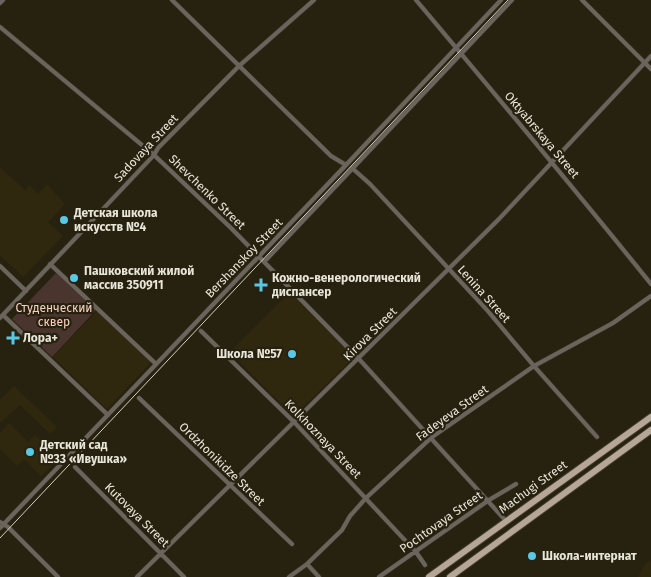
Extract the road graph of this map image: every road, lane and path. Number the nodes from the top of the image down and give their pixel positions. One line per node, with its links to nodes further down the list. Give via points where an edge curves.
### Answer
1 (3, 0): 8 (street)
2 (172, 0): 14 (street)
3 (314, 0): 14 (street, Sadovaya Street)
4 (416, 0): 10 (street, Oktyabrskaya Street)
5 (501, 0): 10 (street, Bershanskoy Street)
6 (512, 0): 11 (street, Bershanskoy Street)
7 (582, 0): 13 (street)
8 (0, 3)
9 (0, 27): 16 (street, Shevchenko Street)
10 (456, 47): 11 (street, Oktyabrskaya Street); 18 (street, Bershanskoy Street)
11 (461, 54): 17 (street, Oktyabrskaya Street); 19 (street, Bershanskoy Street)
12 (651, 56): 13 (street, Kirova Street)
13 (645, 63): 15 (street); 17 (street, Kirova Street)
14 (239, 66): 16 (street, Sadovaya Street); 18 (street, via 331,156)
15 (651, 69)
16 (154, 155): 20 (street, Shevchenko Street); 22 (street, Sadovaya Street)
17 (553, 161): 24 (street, Kirova Street); 25 (street, Oktyabrskaya Street)
18 (346, 165): 20 (street, Bershanskoy Street)
19 (352, 168): 21 (street, Bershanskoy Street); 24 (street, Lenina Street)
20 (259, 256): 21 (street, Shevchenko Street); 31 (street, Bershanskoy Street)
21 (264, 262): 30 (street, Shevchenko Street)
22 (50, 264): 26 (street, Sadovaya Street); 31 (street)
23 (0, 266): 26 (street)
24 (448, 270): 30 (street, Kirova Street); 32 (street, Lenina Street)
25 (651, 284)
26 (26, 291): 28 (street, Sadovaya Street)
27 (651, 296): 32 (street, Fadeyeva Street, via 613,323)
28 (2, 316): 34 (street)
29 (202, 330): 36 (street, Kolkhoznaya Street)
30 (359, 359): 36 (street, Kirova Street); 38 (street, Shevchenko Street)
31 (156, 364): 34 (street, Bershanskoy Street)
32 (534, 366): 38 (street, Fadeyeva Street); 39 (street, Lenina Street)
33 (139, 398): 42 (street, Ordzhonikidze Street)
34 (108, 415): 48 (street, Bershanskoy Street)
35 (651, 417): 43 (main road, Machugi Street)
36 (294, 422): 42 (street, Kirova Street); 45 (street, Kolkhoznaya Street)
37 (651, 430): 44 (main road, Machugi Street)
38 (432, 437): 45 (street, Fadeyeva Street); 46 (street, Shevchenko Street)
39 (597, 437)
40 (75, 467): 51 (street, Kutovaya Street)
41 (516, 484): 46 (street, Pochtovaya Street)
42 (230, 485): 49 (street, Ordzhonikidze Street); 51 (street, Kirova Street)
43 (553, 487): 44 (main road, via 552,495); 47 (main road, Machugi Street)
44 (561, 496): 61 (main road, Machugi Street)
45 (366, 498): 50 (street, Kolkhoznaya Street); 52 (street, Fadeyeva Street, via 342,530)
46 (488, 500): 47 (street, Shevchenko Street); 50 (street, Pochtovaya Street)
47 (506, 520): 60 (main road, Machugi Street)
48 (1, 525): 54 (street, via 10,528)
49 (292, 544)
50 (416, 552): 53 (street, Kolkhoznaya Street); 59 (street, Pochtovaya Street)
51 (162, 553): 55 (street, Kirova Street); 56 (street, Kutovaya Street)
52 (307, 564): 57 (street, Fadeyeva Street); 58 (street)
53 (425, 565)
54 (58, 577)
55 (138, 577)
56 (184, 577)
57 (289, 577)
58 (318, 577)
59 (379, 577)
60 (429, 577)
61 (450, 577)

